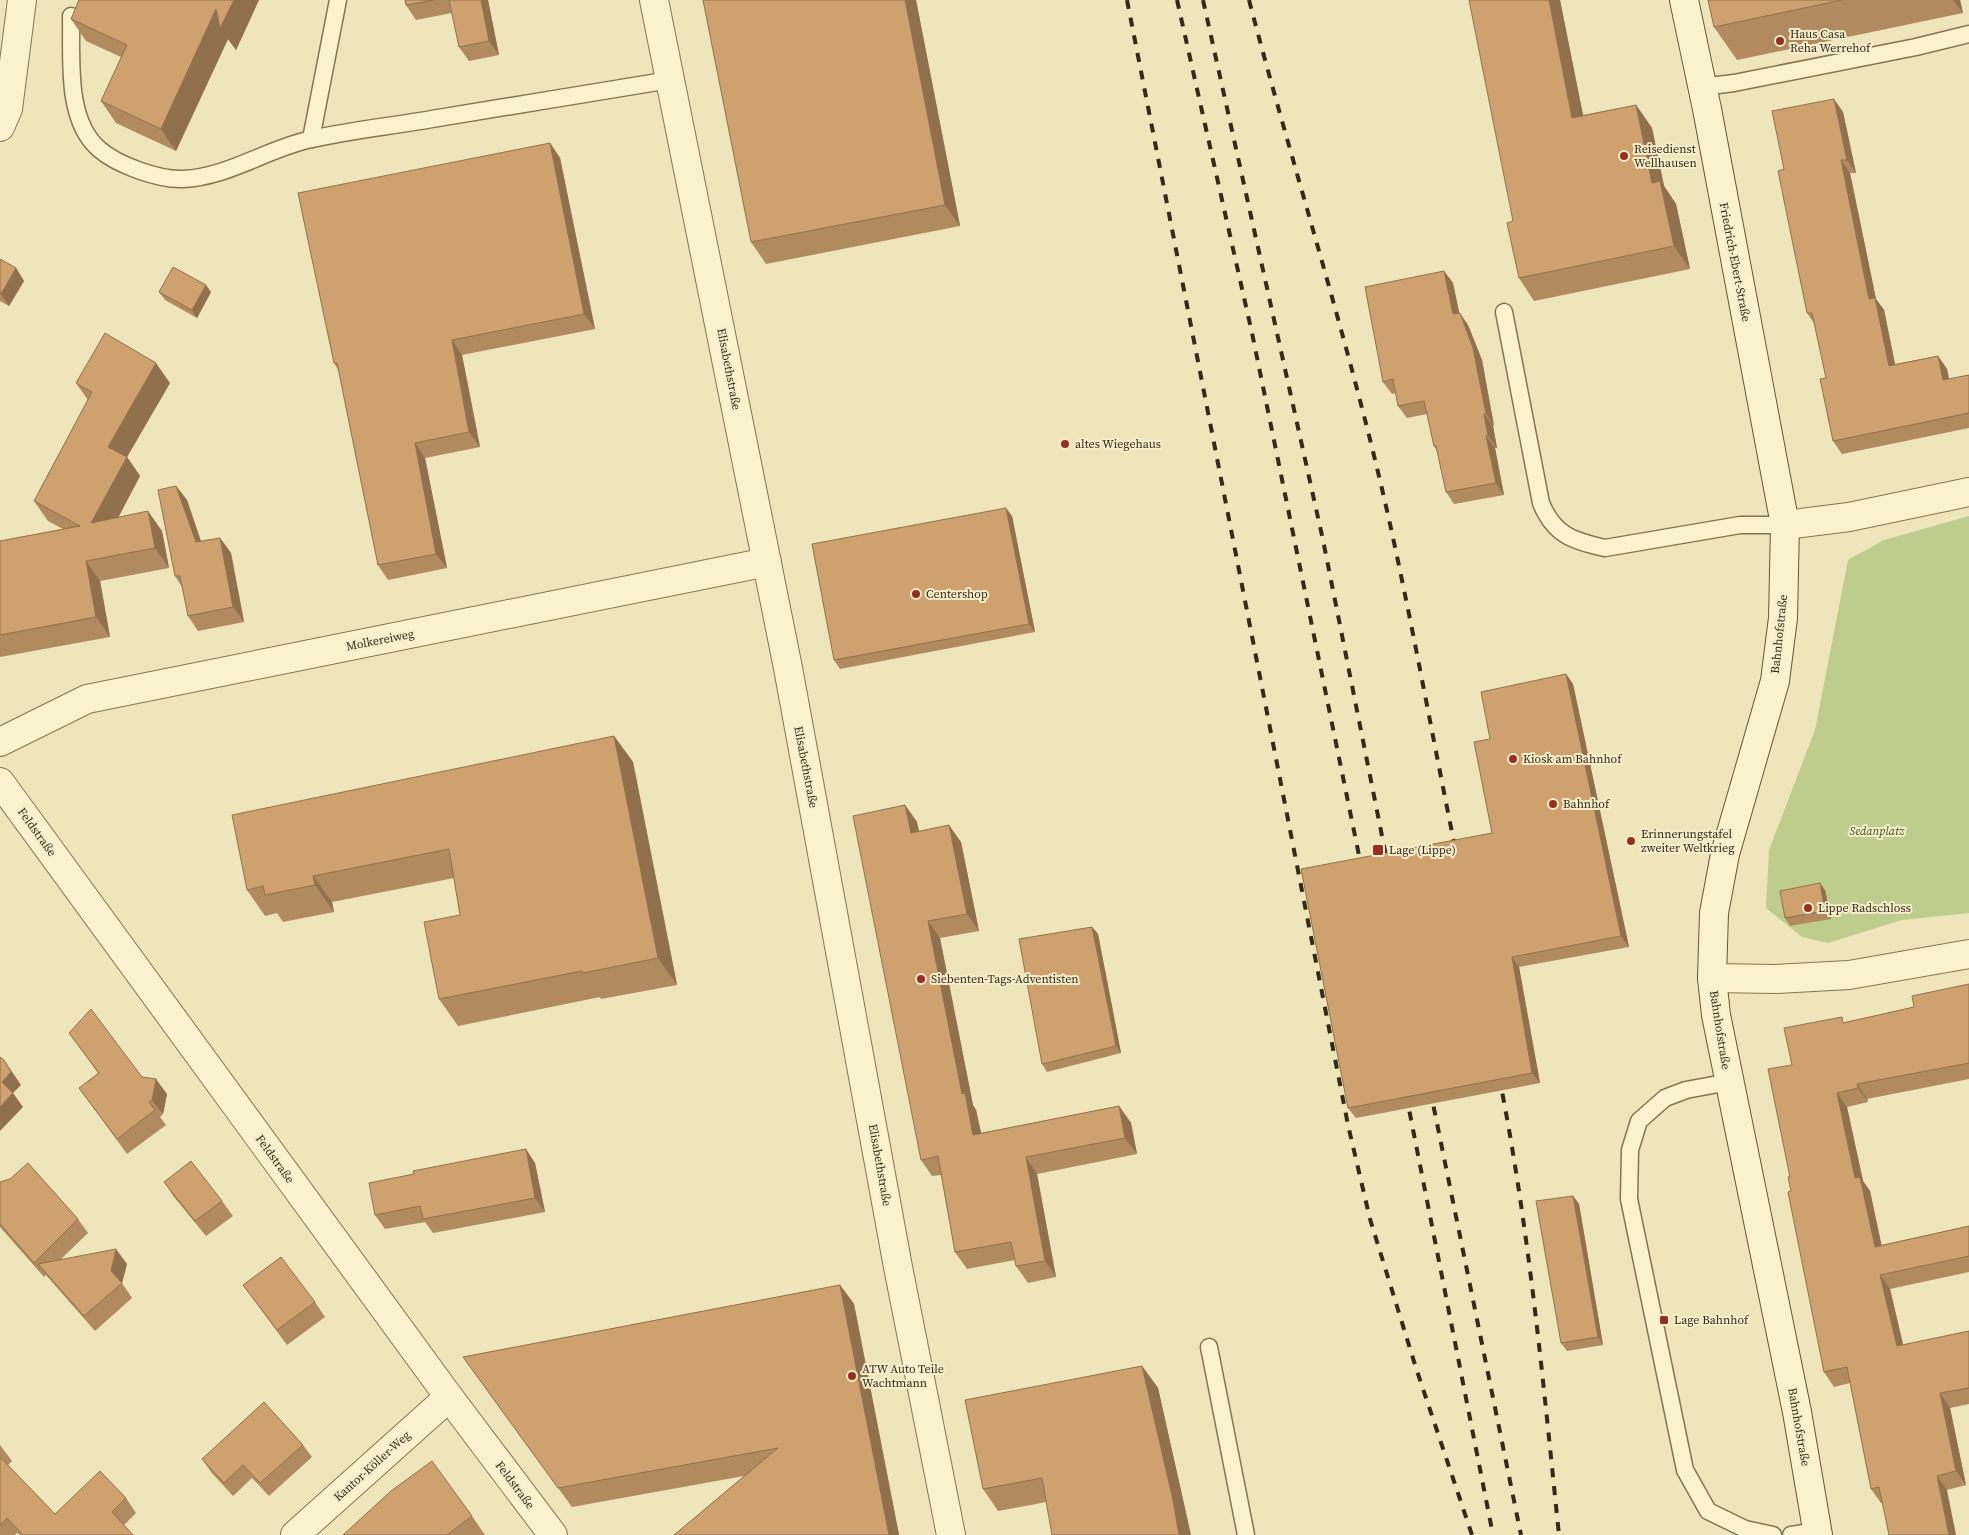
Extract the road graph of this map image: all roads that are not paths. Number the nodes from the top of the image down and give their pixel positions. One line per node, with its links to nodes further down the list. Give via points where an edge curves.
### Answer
1 (22, 0): 9 (street, via 8,109)
2 (338, 0): 10 (lane)
3 (654, 0): 7 (street, Elisabethstraße)
4 (1684, 0): 8 (street, Friedrich-Ebert-Straße)
5 (71, 16): 10 (lane, via 73,85 79,119 99,150 116,159 163,177 196,178)
6 (1969, 34): 8 (lane)
7 (670, 80): 10 (lane); 14 (street, Elisabethstraße)
8 (1702, 87): 13 (street, Friedrich-Ebert-Straße)
9 (0, 126)
10 (311, 139)
11 (1504, 312): 13 (lane, via 1541,503 1547,518 1563,534 1605,548 1740,525)
12 (1969, 492): 13 (street, via 1849,517)
13 (1785, 525): 18 (street, Bahnhofstraße, via 1783,618 1775,681 1725,854 1714,913)
14 (767, 562): 15 (street, Molkereiweg, via 87,699); 25 (street, Elisabethstraße)
15 (0, 742)
16 (0, 782): 21 (street, Feldstraße)
17 (1969, 954): 18 (street, via 1848,975)
18 (1712, 978): 19 (street, Bahnhofstraße)
19 (1729, 1082): 22 (street, Bahnhofstraße, via 1797,1412); 27 (lane, via 1686,1090 1665,1098 1639,1121 1630,1150 1630,1199 1685,1470 1708,1511 1745,1529)
20 (1209, 1347): 26 (lane)
21 (449, 1397): 23 (street, Kantor-Köller-Weg); 24 (street, Feldstraße)
22 (1809, 1534)
23 (295, 1535)
24 (552, 1535)
25 (951, 1535)
26 (1246, 1535)
27 (1773, 1535)

